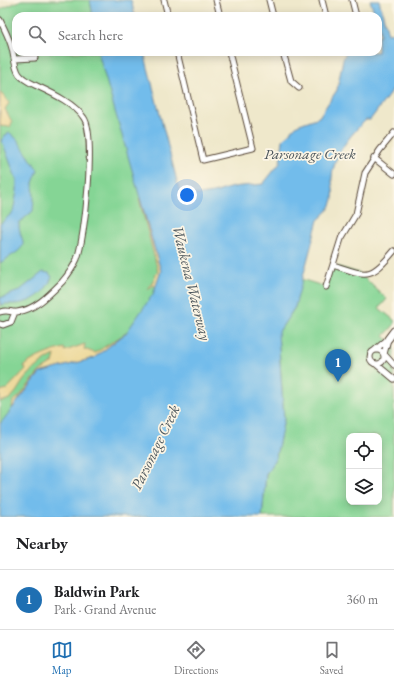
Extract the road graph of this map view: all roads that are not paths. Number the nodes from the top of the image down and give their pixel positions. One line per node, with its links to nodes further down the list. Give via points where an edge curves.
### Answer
1 (164, 0): 6 (street)
2 (216, 0): 7 (street)
3 (269, 0): 8 (street)
4 (322, 0): 9 (street)
5 (352, 0): 10 (street)
6 (167, 12)
7 (219, 12)
8 (273, 12)
9 (325, 12)
10 (355, 12)
11 (0, 20): 12 (street)
12 (12, 51)
13 (14, 56): 18 (street)
14 (178, 56): 15 (street, via 204,160 253,148)
15 (231, 56)
16 (284, 56): 19 (street, via 291,81)
17 (35, 58): 18 (street)
18 (15, 59): 27 (street, via 18,73 22,77 62,99 80,113 87,123 89,134 89,170 84,223 77,260 63,281 42,300 28,309)
19 (299, 88)
20 (394, 133): 21 (street)
21 (374, 158): 22 (street); 24 (street, via 365,173 356,214 341,239)
22 (394, 174)
23 (394, 251): 24 (street, via 382,266 368,274)
24 (333, 265): 25 (street)
25 (326, 287)
26 (0, 312): 27 (street)
27 (15, 312): 28 (street, via 12,322)
28 (0, 324)
29 (394, 332): 30 (street)
30 (388, 339): 31 (street); 32 (street)
31 (372, 352): 32 (street, via 379,350); 33 (street, via 370,358)
32 (384, 354): 33 (street, via 382,363); 34 (street)
33 (375, 364): 35 (street)
34 (394, 365)
35 (394, 379)

